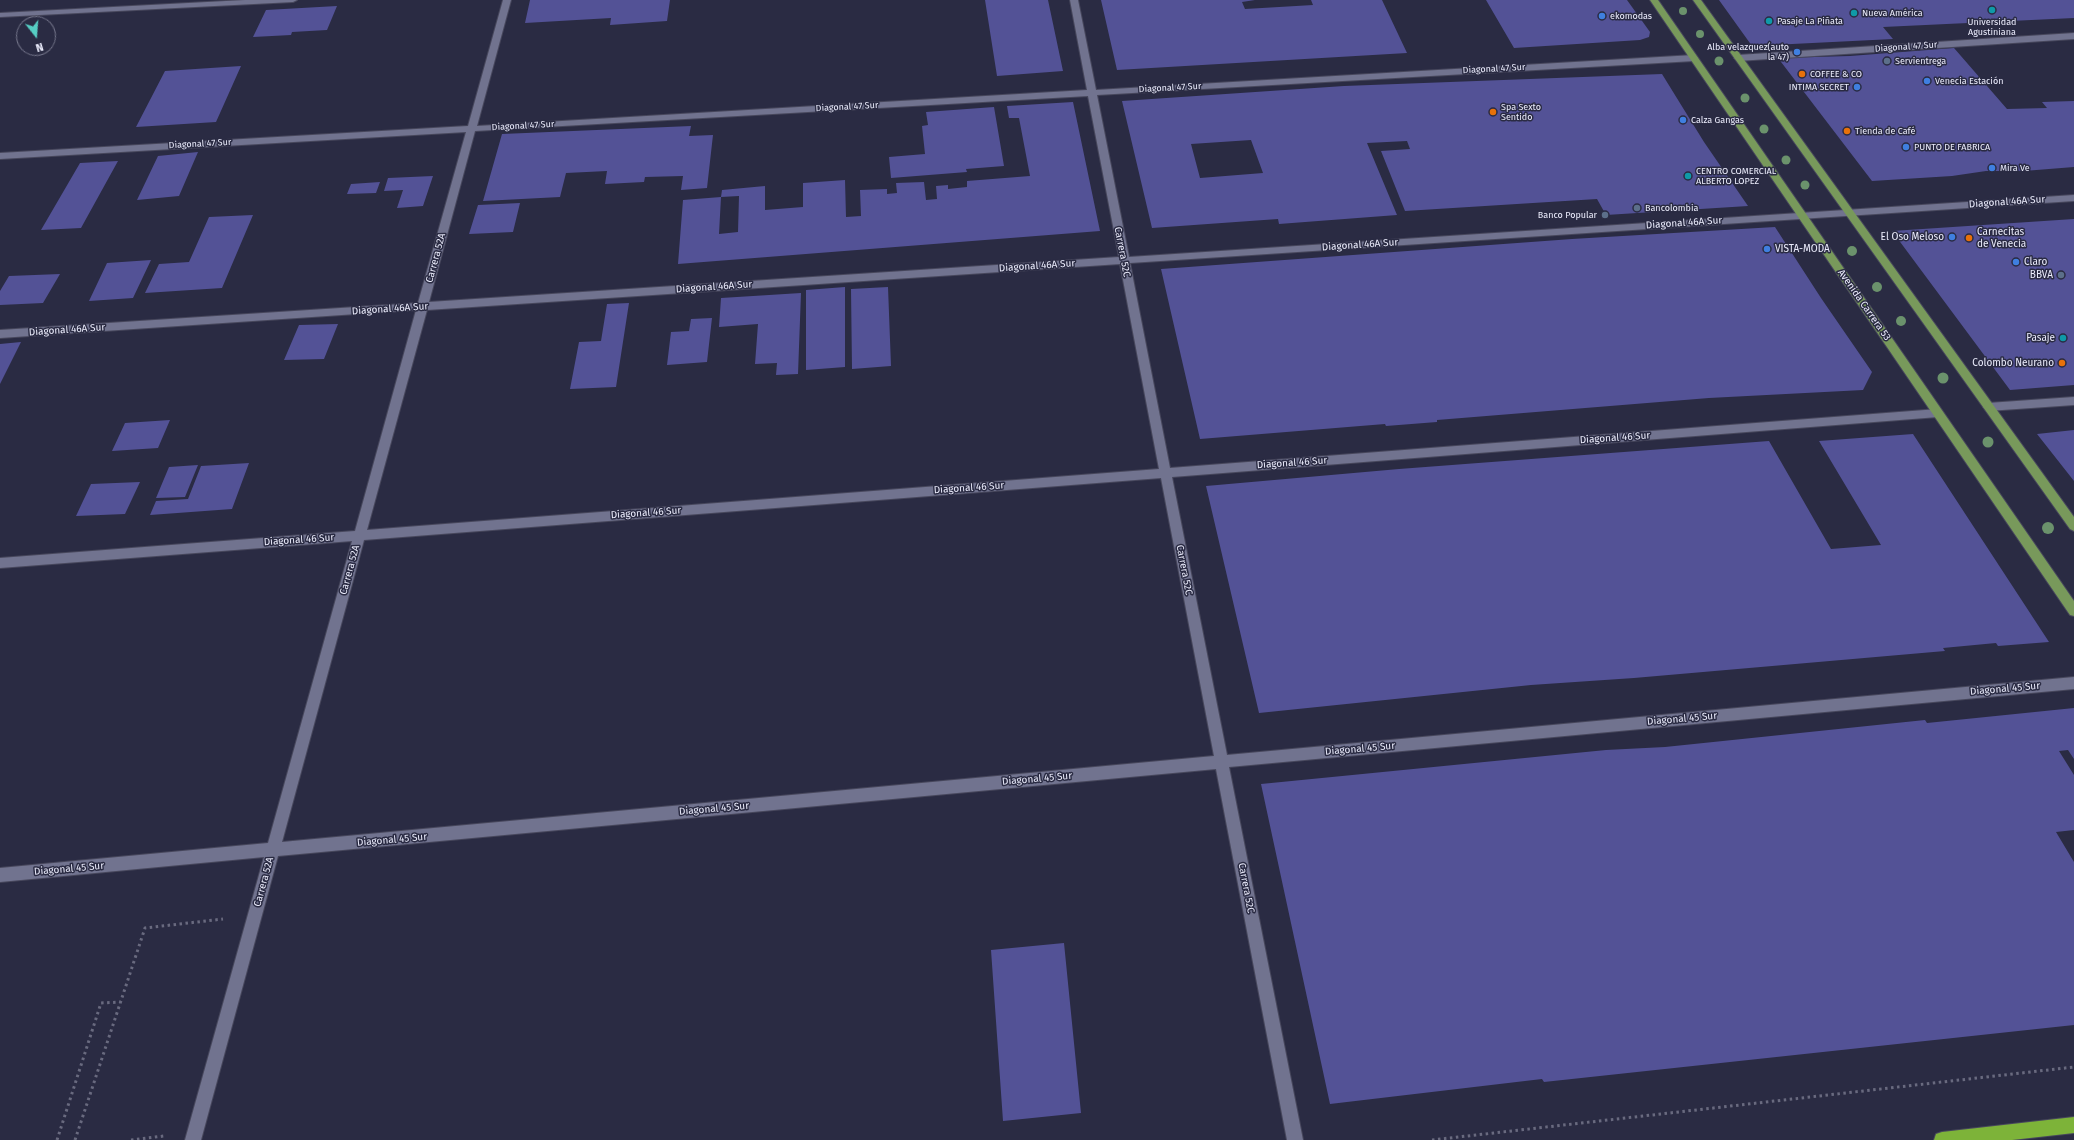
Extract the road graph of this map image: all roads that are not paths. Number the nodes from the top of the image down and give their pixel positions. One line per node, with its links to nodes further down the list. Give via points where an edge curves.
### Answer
1 (294, 0): 6 (street)
2 (507, 0): 11 (street, Carrera 52A)
3 (1074, 0): 10 (street, Carrera 52C)
4 (1654, 0): 8 (main road, Avenida Carrera 53)
5 (1697, 0): 9 (main road)
6 (0, 15)
7 (2074, 36): 9 (street, Diagonal 47 Sur)
8 (1694, 58): 10 (street, Diagonal 47 Sur); 15 (main road, Avenida Carrera 53)
9 (1738, 58): 14 (main road)
10 (1092, 93): 11 (street, Diagonal 47 Sur); 16 (street, Carrera 52C)
11 (472, 129): 12 (street, Diagonal 47 Sur); 17 (street, Carrera 52A)
12 (0, 156)
13 (2074, 198): 14 (street, Diagonal 46A Sur)
14 (1849, 213): 15 (street, Diagonal 46A Sur); 20 (main road)
15 (1802, 216): 16 (street, Diagonal 46A Sur); 21 (main road, Avenida Carrera 53)
16 (1124, 260): 17 (street, Diagonal 46A Sur); 22 (street, Carrera 52C)
17 (423, 306): 18 (street, Diagonal 46A Sur); 24 (street, Carrera 52A)
18 (0, 334)
19 (2074, 401): 20 (street)
20 (1988, 407): 23 (main road)
21 (1938, 413): 22 (street, Diagonal 46 Sur); 26 (main road, Avenida Carrera 53)
22 (1165, 473): 24 (street, Diagonal 46 Sur); 28 (street, Carrera 52C)
23 (2074, 526)
24 (360, 535): 25 (street, Diagonal 46 Sur); 29 (street, Carrera 52A)
25 (0, 563)
26 (2074, 611)
27 (2074, 683): 28 (street, Diagonal 45 Sur)
28 (1221, 761): 29 (street, Diagonal 45 Sur); 33 (street, Carrera 52C)
29 (272, 851): 30 (street, Diagonal 45 Sur); 32 (street, Carrera 52A)
30 (0, 875)
31 (2074, 1125): 34 (highway)
32 (193, 1140)
33 (1294, 1140)
34 (1942, 1140)

